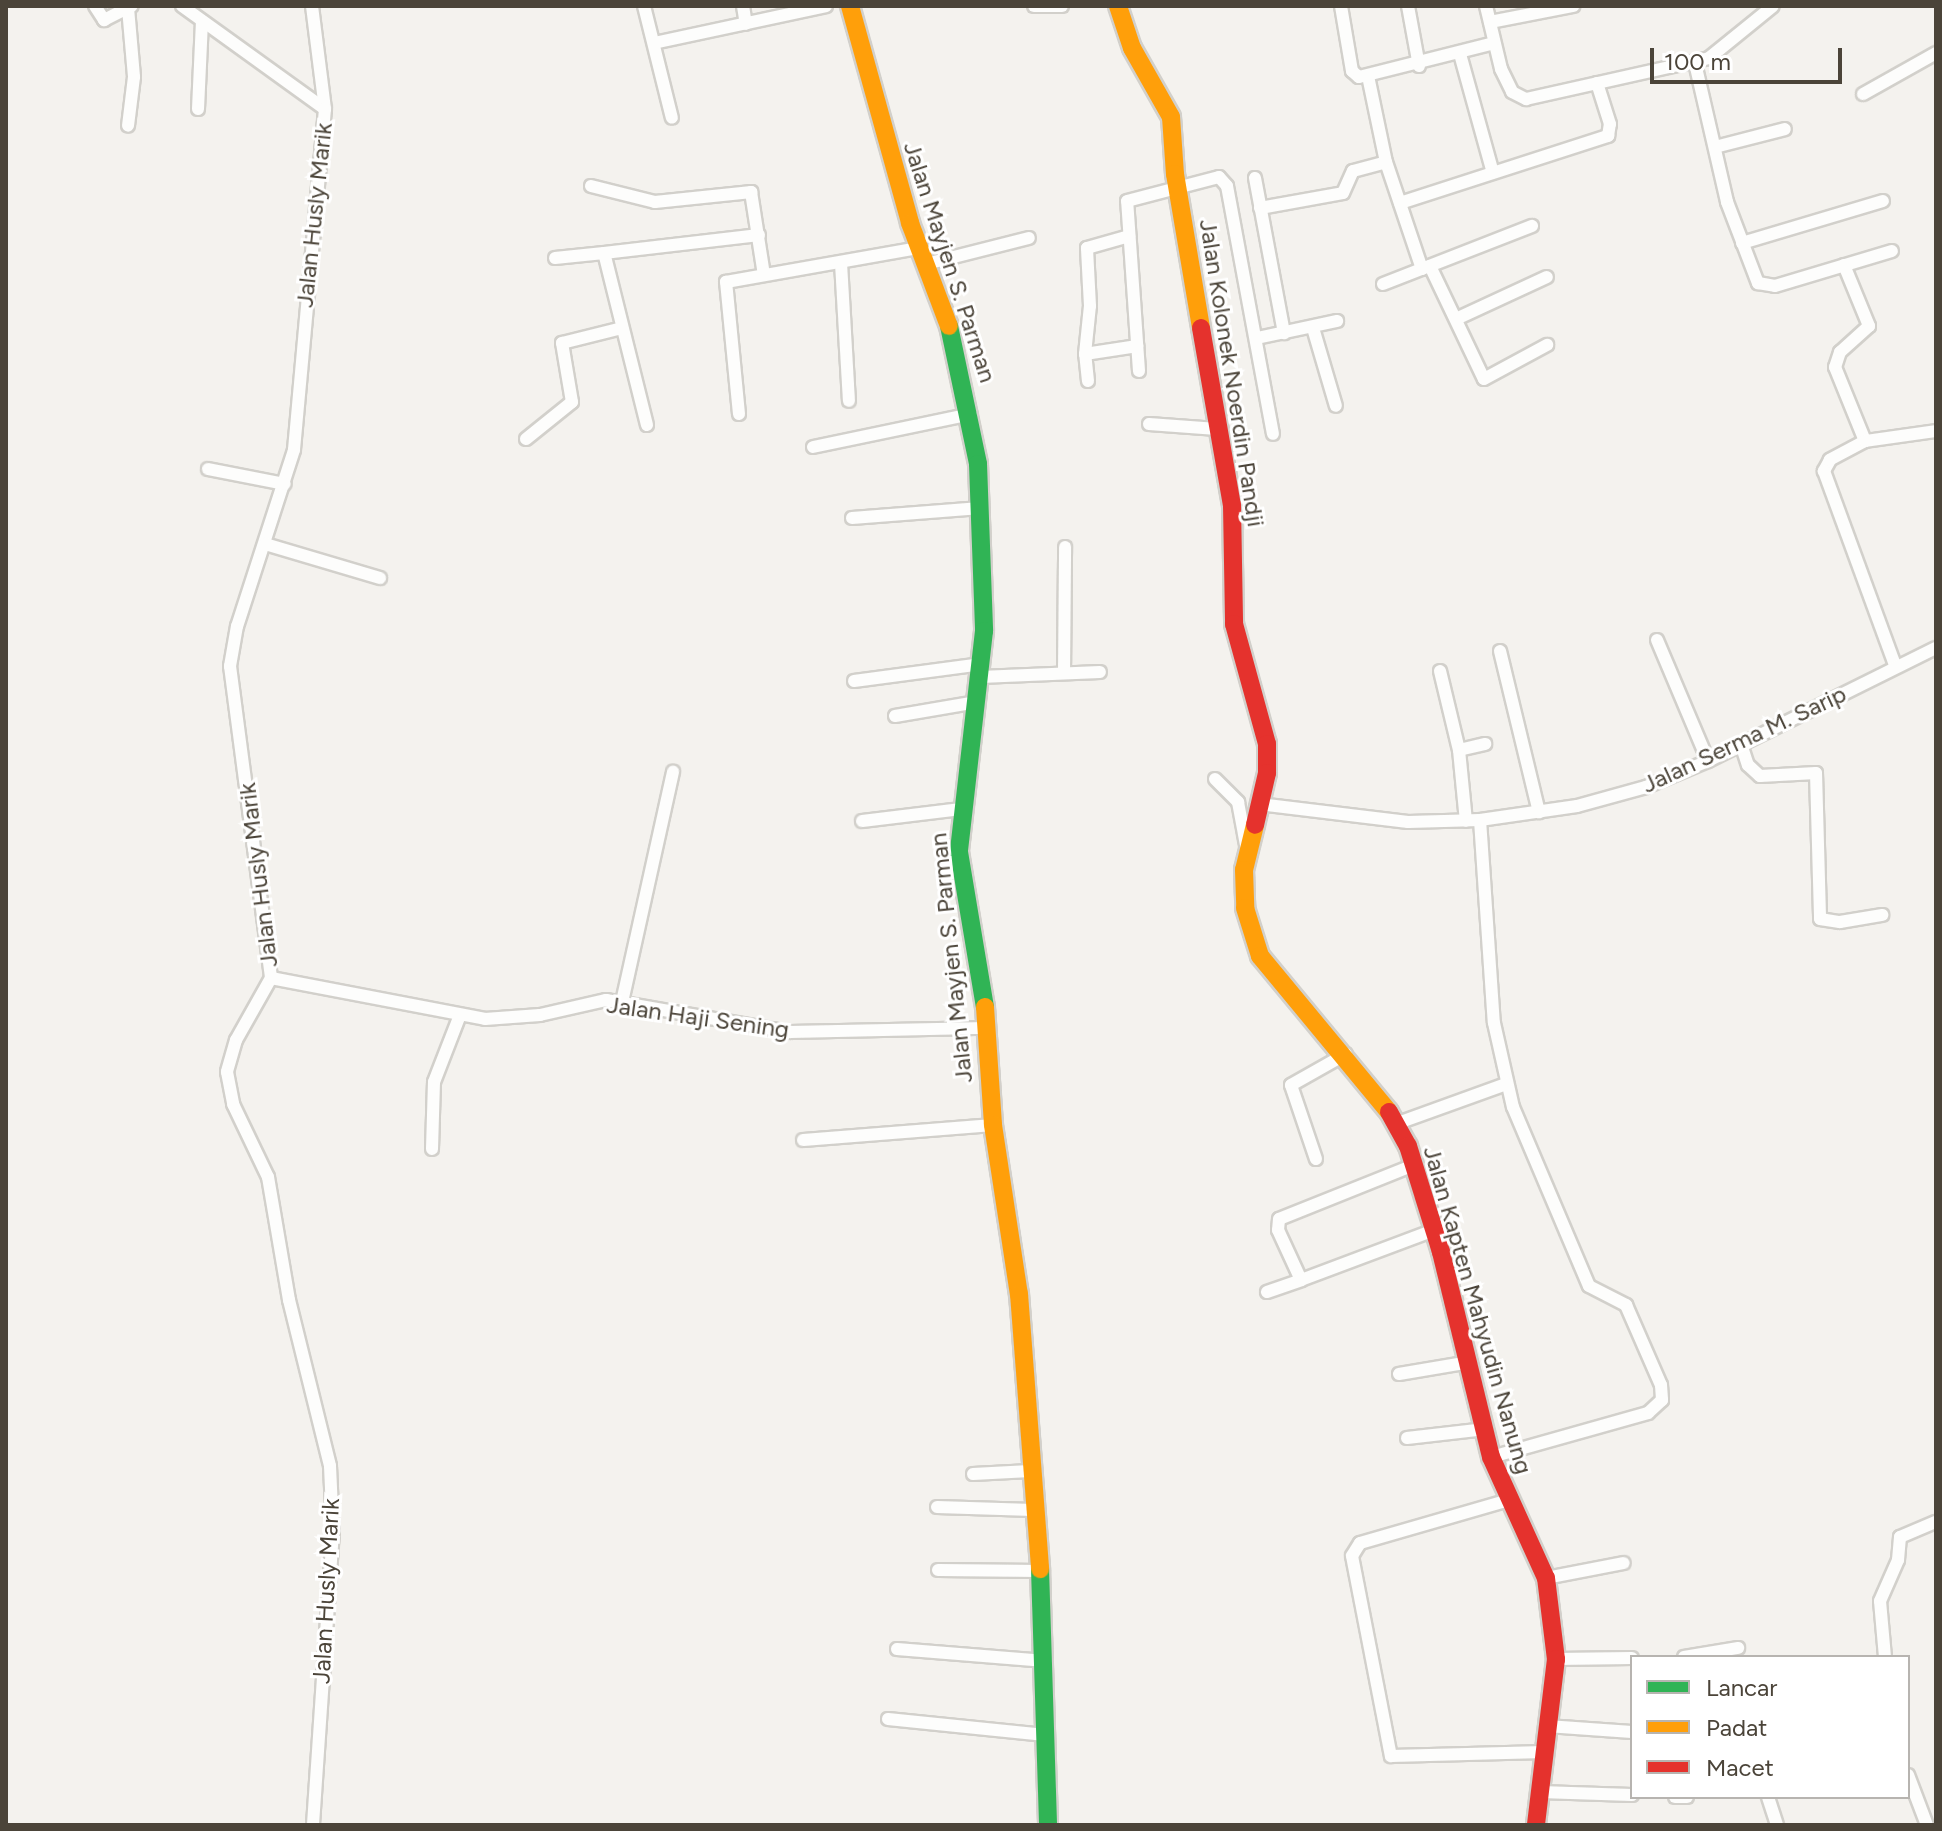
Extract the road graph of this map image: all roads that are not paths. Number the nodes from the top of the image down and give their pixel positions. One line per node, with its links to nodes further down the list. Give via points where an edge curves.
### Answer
1 (95, 6): 17 (street)
2 (182, 6): 18 (street)
3 (312, 6): 32 (street, Jalan Husly Marik)
4 (644, 6): 22 (street)
5 (743, 6): 21 (street)
6 (826, 6): 21 (street)
7 (850, 6): 52 (street, Jalan Mayjen S. Parman)
8 (1034, 6): 9 (street)
9 (1062, 6)
10 (1118, 6): 41 (street, Jalan Kolonek Noerdin Pandji, via 1132,48 1167,104)
11 (1341, 6): 28 (street, via 1352,71)
12 (1408, 6): 27 (street)
13 (1486, 6): 19 (street)
14 (1573, 6): 19 (street)
15 (1773, 6): 26 (street, via 1721,53)
16 (130, 7): 17 (street); 34 (street, via 134,77)
17 (104, 20): 20 (street)
18 (202, 21): 31 (street); 32 (street)
19 (1490, 22): 23 (street)
20 (90, 23)
21 (746, 24): 22 (street)
22 (654, 43): 33 (street)
23 (1494, 43): 25 (street); 29 (street, via 1518,97)
24 (1936, 53): 30 (street)
25 (1460, 54): 27 (street); 38 (street)
26 (1695, 63): 29 (street); 36 (street)
27 (1419, 66): 28 (street)
28 (1368, 76): 37 (street)
29 (1597, 83): 38 (street, via 1610,124 1608,136)
30 (1863, 94)
31 (198, 109)
32 (325, 109): 84 (street, Jalan Husly Marik, via 294,450)
33 (672, 118)
34 (128, 126)
35 (1785, 129): 36 (street)
36 (1715, 147): 49 (street)
37 (1386, 162): 43 (street); 44 (street, via 1353,171 1343,193)
38 (1493, 173): 43 (street)
39 (1255, 178): 44 (street)
40 (591, 186): 46 (street, via 655,202 751,192)
41 (1178, 187): 47 (street, via 1127,201); 65 (street, via 1215,176 1224,179); 77 (street, Jalan Kolonek Noerdin Pandji)
42 (1883, 201): 49 (street)
43 (1400, 203): 56 (street)
44 (1260, 208): 64 (street)
45 (1532, 226): 56 (street)
46 (759, 235): 51 (street); 57 (street)
47 (1129, 236): 67 (street); 68 (street, via 1087,248 1090,306)
48 (1029, 238): 52 (street)
49 (1742, 243): 55 (street, via 1754,277 1765,286)
50 (1892, 251): 55 (street)
51 (604, 253): 53 (street); 62 (street)
52 (922, 256): 54 (street); 74 (street, Jalan Mayjen S. Parman, via 952,333)
53 (555, 258)
54 (841, 263): 57 (street); 71 (street)
55 (1844, 265): 81 (street, via 1869,326 1840,352 1835,367)
56 (1426, 268): 59 (street); 60 (street)
57 (764, 275): 73 (street, via 724,285)
58 (1547, 277): 60 (street)
59 (1383, 284)
60 (1456, 319): 66 (street, via 1484,379)
61 (1337, 321): 63 (street)
62 (622, 328): 76 (street); 80 (street, via 562,343 572,402)
63 (1313, 328): 64 (street); 72 (street)
64 (1284, 333): 65 (street)
65 (1257, 338): 79 (street)
66 (1547, 345)
67 (1137, 346): 68 (street); 69 (street)
68 (1085, 354): 70 (street)
69 (1139, 371)
70 (1088, 381)
71 (849, 401)
72 (1336, 406)
73 (739, 414)
74 (971, 414): 82 (street); 85 (street, Jalan Mayjen S. Parman)
75 (1149, 424): 77 (street)
76 (647, 425)
77 (1217, 429): 107 (street, Jalan Kolonek Noerdin Pandji, via 1234,528 1234,624 1267,744)
78 (1936, 431): 81 (street)
79 (1273, 434)
80 (526, 439)
81 (1865, 441): 93 (street, via 1830,460 1824,471)
82 (813, 447)
83 (208, 469): 84 (street)
84 (285, 484): 87 (street, Jalan Husly Marik)
85 (981, 508): 86 (street); 94 (street, Jalan Mayjen S. Parman)
86 (852, 518)
87 (265, 544): 89 (street); 115 (street, Jalan Husly Marik, via 237,626 230,666)
88 (1065, 547): 97 (street)
89 (380, 578)
90 (1657, 640): 104 (street)
91 (1936, 648): 93 (street, Jalan Serma M. Sarip)
92 (1500, 651): 109 (street)
93 (1895, 665): 102 (street, Jalan Serma M. Sarip)
94 (981, 671): 97 (street); 98 (street); 99 (street, Jalan Mayjen S. Parman)
95 (1440, 671): 103 (street)
96 (1100, 672): 97 (street)
97 (1064, 673)
98 (854, 681)
99 (977, 702): 100 (street); 108 (street, Jalan Mayjen S. Parman)
100 (895, 716)
101 (1485, 744): 103 (street)
102 (1741, 744): 104 (street, Jalan Serma M. Sarip); 114 (street, via 1748,765 1760,776 1816,773 1820,919 1840,922)
103 (1459, 750): 112 (street)
104 (1708, 761): 109 (street, Jalan Serma M. Sarip, via 1607,799)
105 (673, 772): 116 (street)
106 (1215, 779): 113 (street, via 1238,802)
107 (1259, 804): 112 (street, Jalan Serma M. Sarip, via 1408,822); 113 (street, Jalan Kapten Mahyudin Nanung)
108 (961, 809): 111 (street); 118 (street, Jalan Mayjen S. Parman, via 961,873 977,942)
109 (1539, 812): 110 (street, Jalan Serma M. Sarip)
110 (1480, 820): 112 (street, Jalan Serma M. Sarip); 120 (street, via 1494,1023)
111 (862, 821)
112 (1466, 821)
113 (1247, 856): 119 (street, Jalan Kapten Mahyudin Nanung, via 1245,908 1260,956)
114 (1882, 915)
115 (271, 978): 117 (street, Jalan Haji Sening); 161 (street, Jalan Husly Marik, via 236,1040 227,1081 268,1177 289,1300 330,1466 333,1531)
116 (622, 1002): 117 (street, Jalan Haji Sening, via 606,1000 516,1019); 118 (street, Jalan Haji Sening, via 790,1032)
117 (460, 1015): 124 (street, via 434,1082)
118 (987, 1028): 122 (street, Jalan Mayjen S. Parman)
119 (1346, 1054): 121 (street, Jalan Kapten Mahyudin Nanung, via 1381,1096); 125 (street, via 1289,1091)
120 (1506, 1084): 121 (street); 134 (street, via 1589,1286 1626,1305 1661,1385 1662,1400 1648,1413)
121 (1395, 1124): 126 (street, Jalan Kapten Mahyudin Nanung)
122 (993, 1125): 123 (street); 135 (street, Jalan Mayjen S. Parman, via 1019,1294)
123 (803, 1140)
124 (432, 1149)
125 (1316, 1159)
126 (1414, 1165): 127 (street, Jalan Kapten Mahyudin Nanung); 128 (street, via 1279,1219 1278,1230)
127 (1434, 1230): 128 (street); 130 (street, Jalan Kapten Mahyudin Nanung)
128 (1301, 1280): 129 (street)
129 (1267, 1292)
130 (1470, 1362): 131 (street); 132 (street, Jalan Kapten Mahyudin Nanung)
131 (1399, 1374)
132 (1485, 1429): 133 (street); 134 (street, Jalan Kapten Mahyudin Nanung)
133 (1407, 1438)
134 (1491, 1457): 137 (street, Jalan Kapten Mahyudin Nanung)
135 (1030, 1471): 136 (street); 139 (street, Jalan Mayjen S. Parman)
136 (973, 1474)
137 (1509, 1500): 144 (street, Jalan Kapten Mahyudin Nanung); 156 (street, via 1360,1543 1352,1556 1391,1756)
138 (937, 1507): 139 (street)
139 (1033, 1510): 143 (street, Jalan Mayjen S. Parman)
140 (1936, 1522): 148 (street, via 1900,1537 1898,1560 1881,1591)
141 (1624, 1563): 144 (street)
142 (938, 1570): 143 (street)
143 (1041, 1571): 151 (street, Jalan Mayjen S. Parman)
144 (1546, 1578): 150 (street, Jalan Kapten Mahyudin Nanung)
145 (1738, 1648): 147 (street)
146 (897, 1649): 151 (street)
147 (1696, 1655)
148 (1885, 1655)
149 (1630, 1658): 150 (street)
150 (1556, 1659): 153 (street, Jalan Kapten Mahyudin Nanung)
151 (1046, 1661): 155 (street, Jalan Mayjen S. Parman)
152 (888, 1719): 155 (street)
153 (1547, 1726): 154 (street); 156 (street, Jalan Kapten Mahyudin Nanung)
154 (1630, 1732)
155 (1045, 1735): 162 (street, Jalan Mayjen S. Parman)
156 (1544, 1752): 158 (street, Jalan Kapten Mahyudin Nanung)
157 (1910, 1780): 165 (street)
158 (1540, 1792): 159 (street); 163 (street, Jalan Kapten Mahyudin Nanung)
159 (1630, 1795)
160 (1769, 1799): 164 (street)
161 (313, 1825)
162 (1048, 1825)
163 (1536, 1825)
164 (1777, 1825)
165 (1927, 1825)

